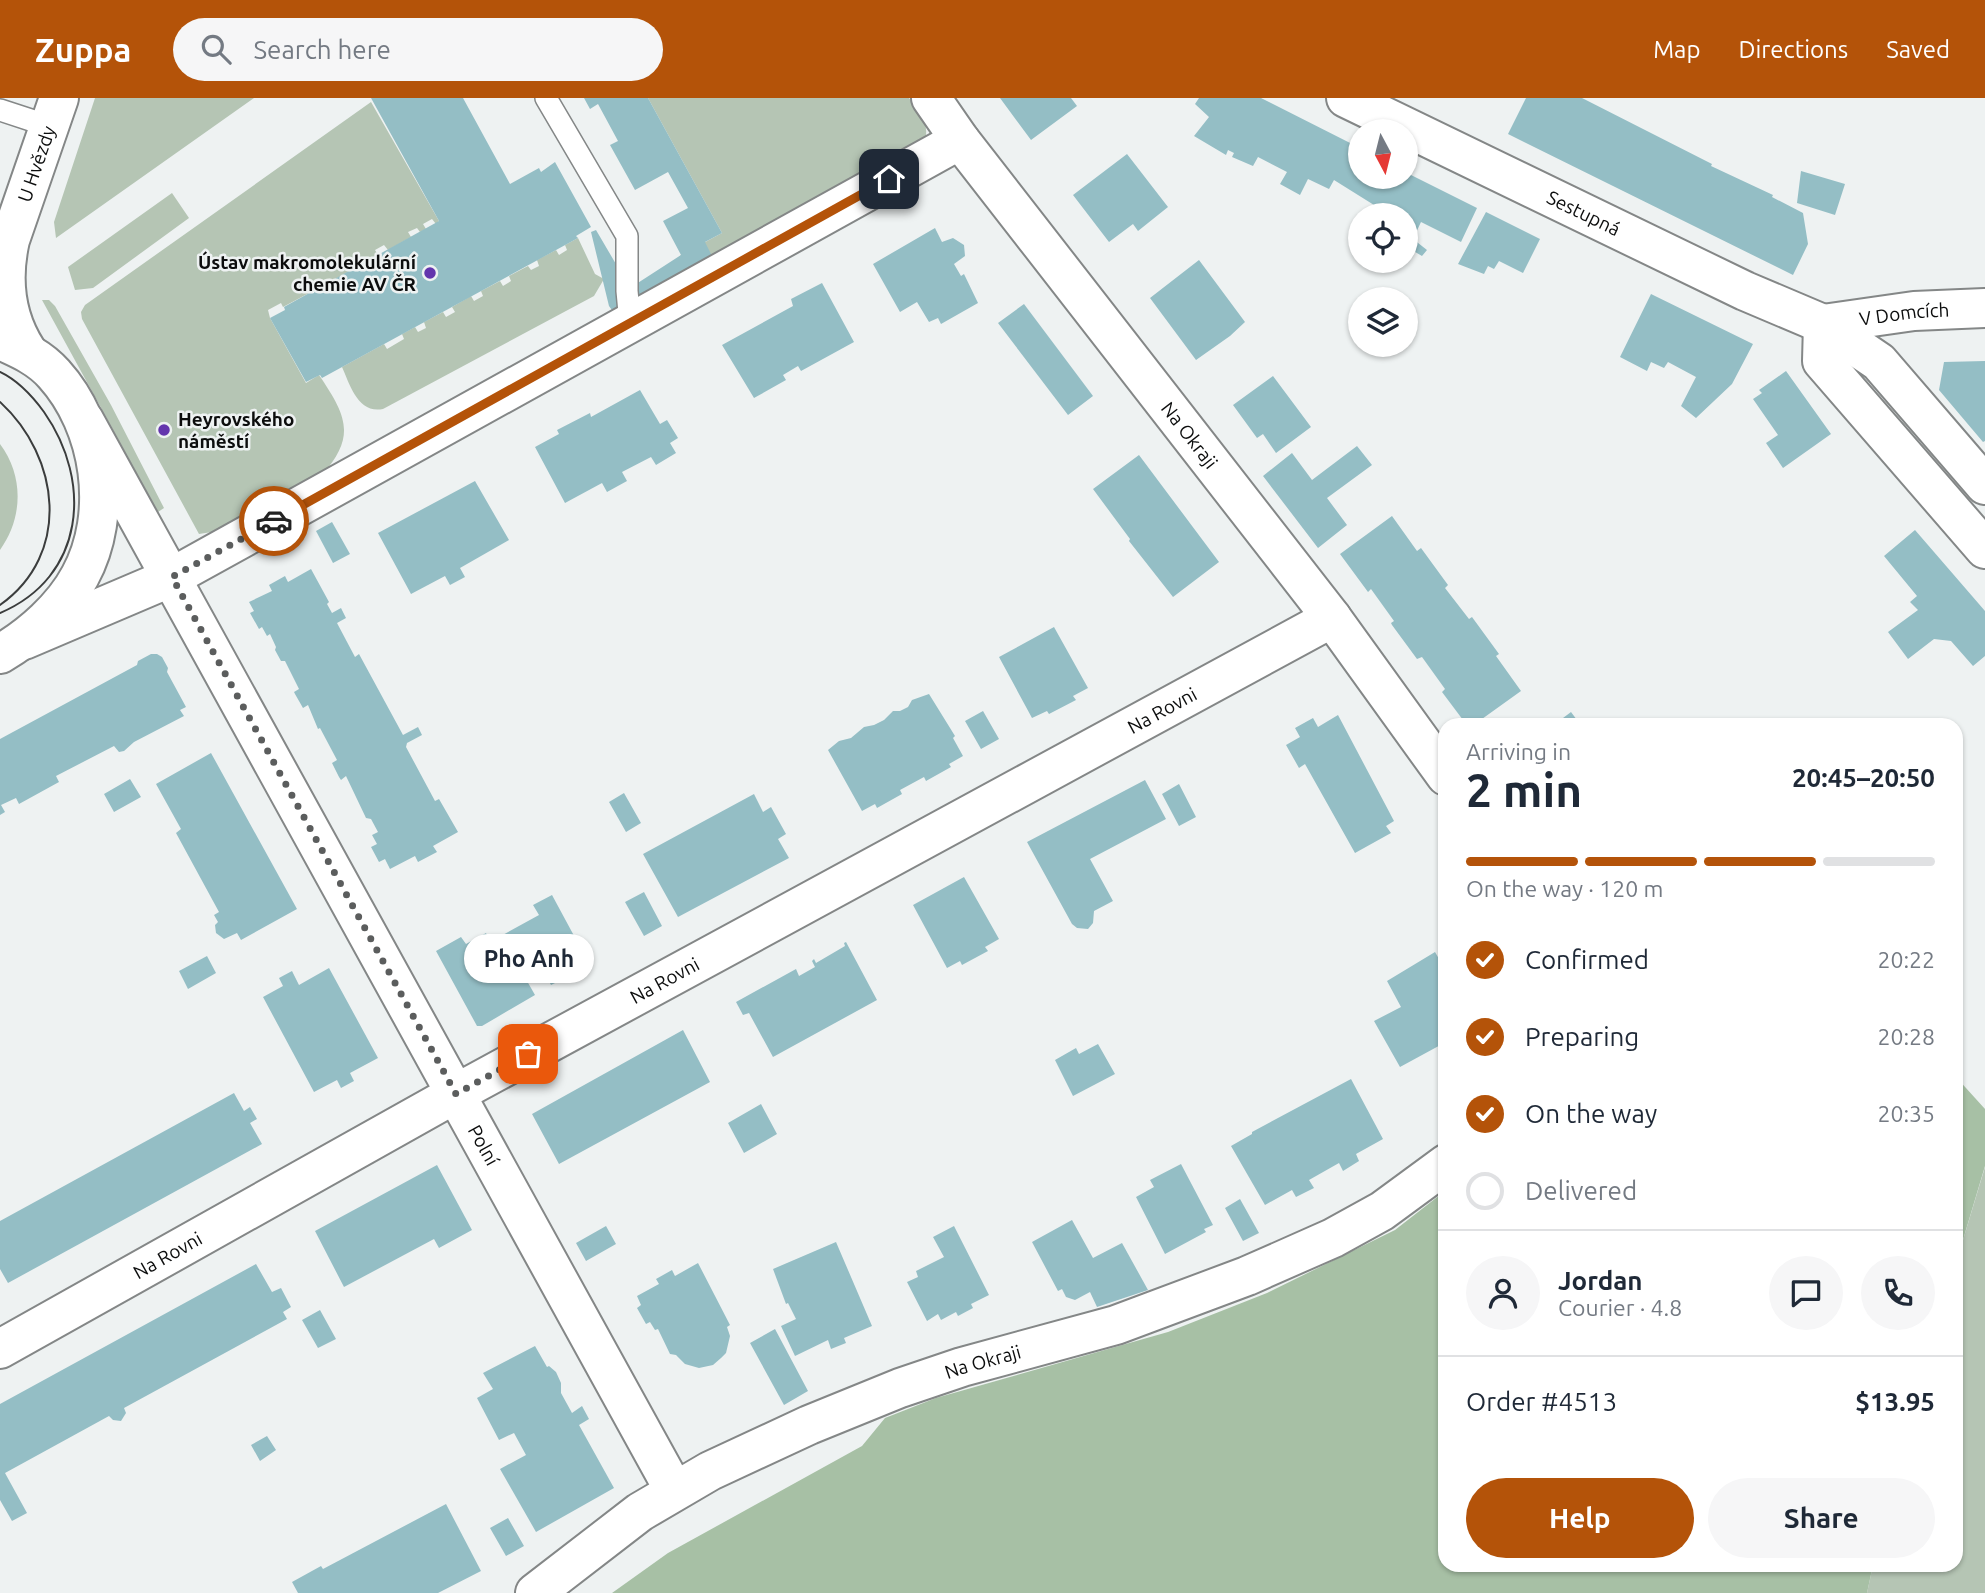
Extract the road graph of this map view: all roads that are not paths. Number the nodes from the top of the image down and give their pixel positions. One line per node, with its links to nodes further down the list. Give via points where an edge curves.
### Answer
1 (546, 98): 8 (lane, via 627,236)
2 (931, 98): 6 (street, Na Okraji)
3 (1346, 98): 9 (street, Sestupná, via 1745,291)
4 (0, 110): 5 (lane)
5 (54, 112): 10 (street, U Hvězdy, via 6,259 8,306 16,334)
6 (960, 140): 8 (street); 15 (street, Na Okraji)
7 (1985, 308): 9 (street, V Domcích, via 1914,311)
8 (630, 323): 14 (street)
9 (1823, 324): 12 (street, Sestupná, via 1880,362); 13 (street, via 1822,361)
10 (13, 346): 11 (street, via 55,375)
11 (84, 420): 14 (street, Polní); 16 (street, via 99,497 94,539 69,592)
12 (1985, 485)
13 (1985, 550)
14 (172, 577): 16 (street); 18 (street, Polní)
15 (1332, 618): 17 (street, Na Okraji); 18 (street, Na Rovni)
16 (12, 647)
17 (1438, 765)
18 (456, 1094): 20 (street, Na Rovni); 21 (street, Polní)
19 (1438, 1170): 21 (street, Na Okraji, via 1382,1211 1247,1276 1116,1325 900,1388 809,1425)
20 (0, 1349)
21 (674, 1490): 22 (street, Na Okraji)
22 (535, 1593)

